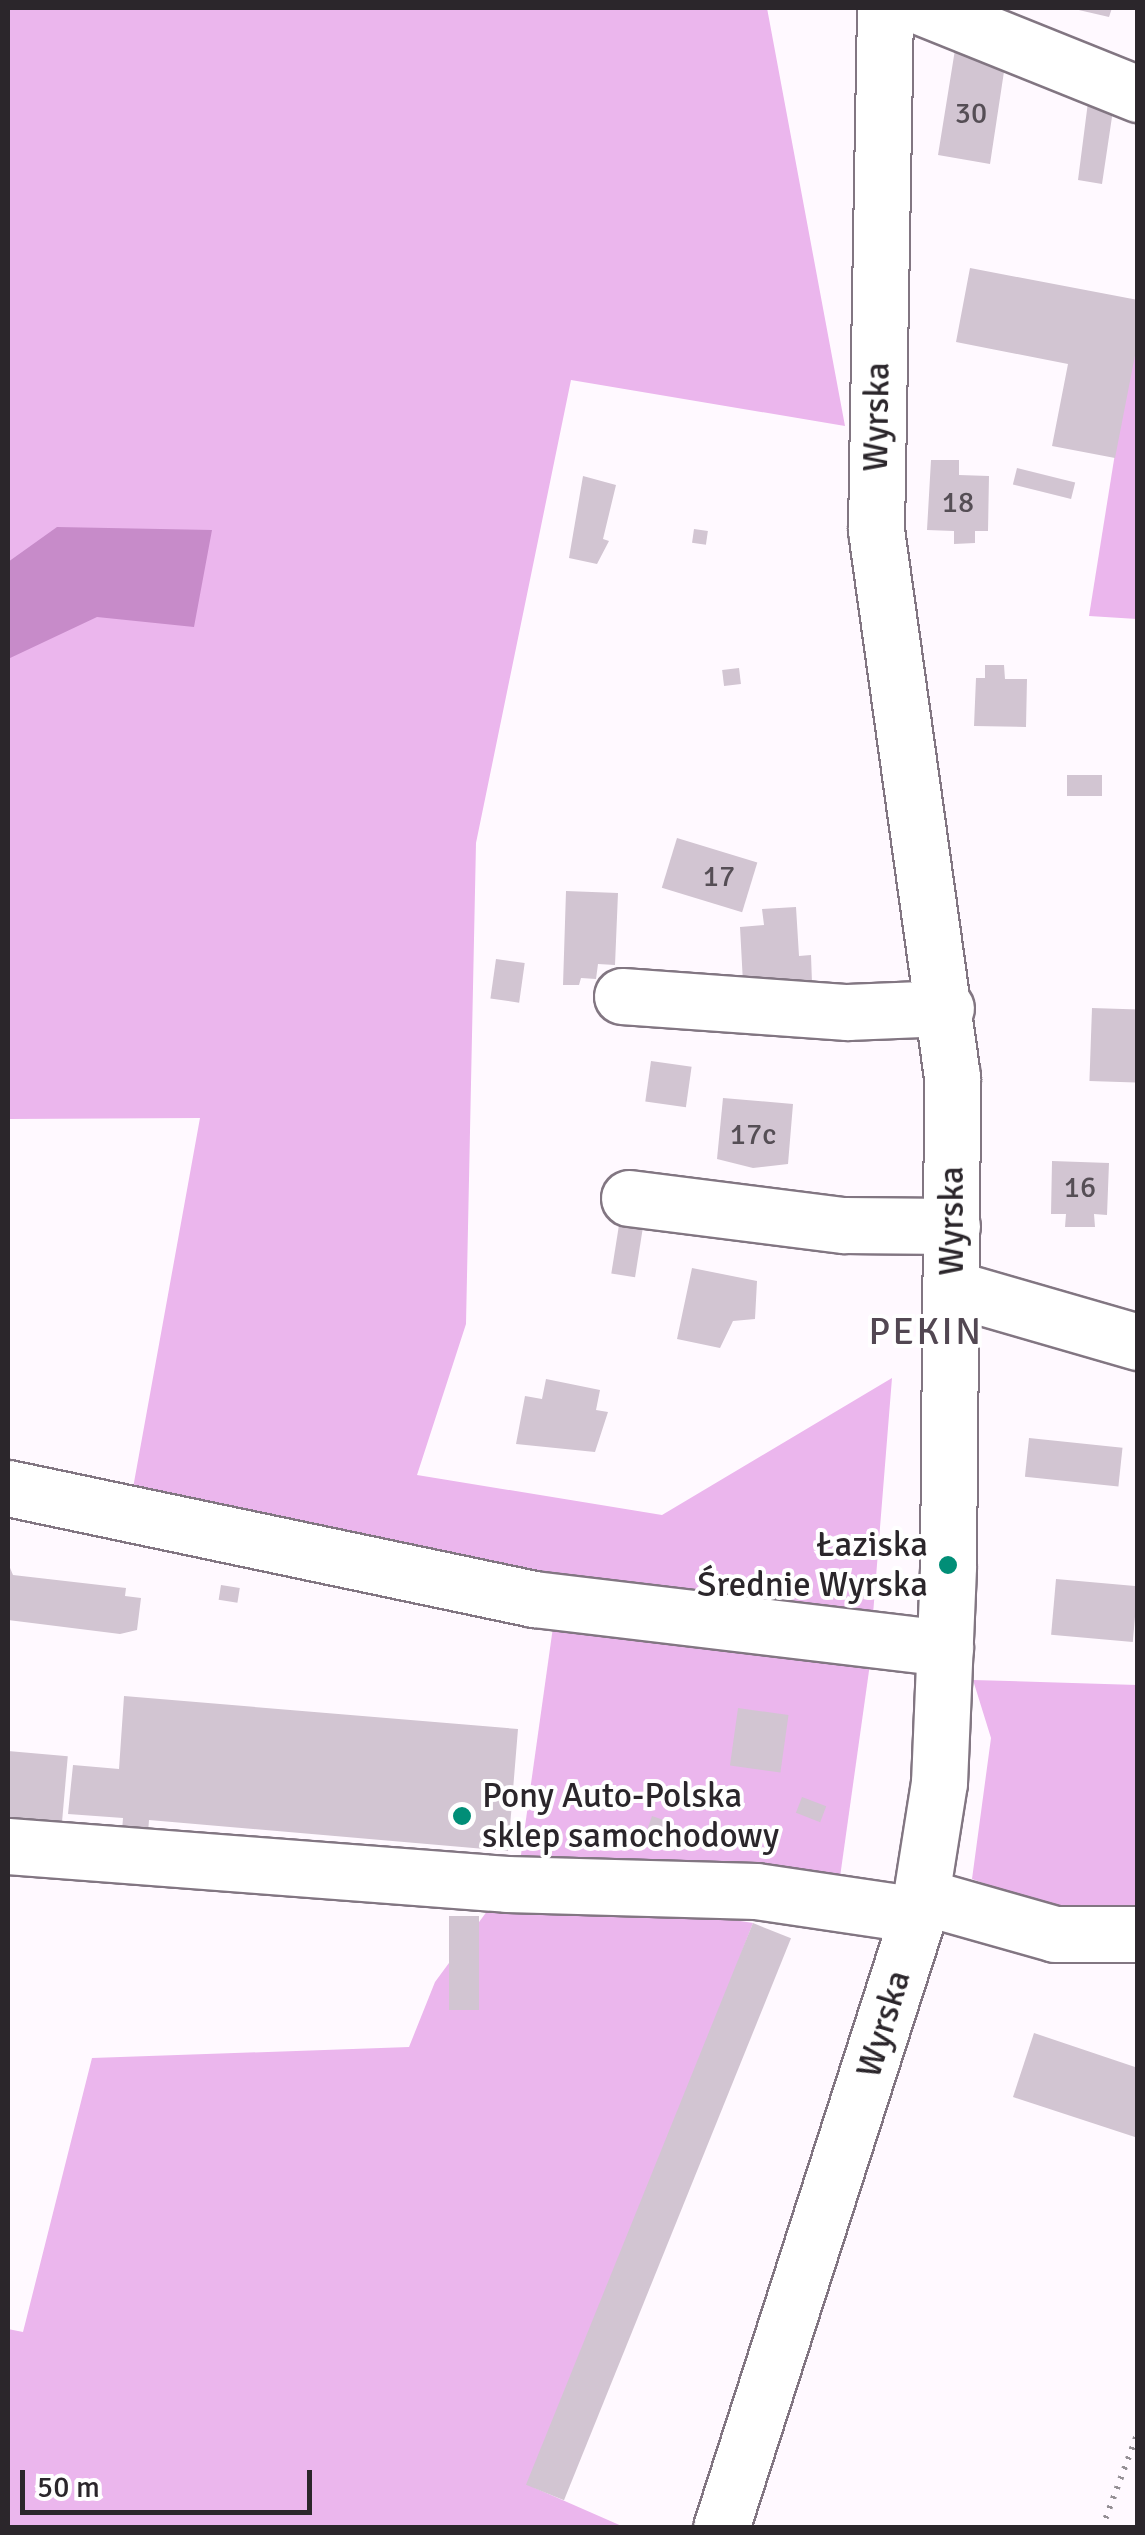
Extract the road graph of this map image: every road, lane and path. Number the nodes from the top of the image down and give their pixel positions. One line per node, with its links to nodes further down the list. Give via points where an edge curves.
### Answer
1 (885, 8): 5 (street, Wyrska, via 876,530)
2 (924, 8): 3 (street)
3 (1138, 94)
4 (622, 996): 5 (street, via 848,1012)
5 (946, 1008): 7 (street, Wyrska)
6 (629, 1198): 7 (street, via 844,1225)
7 (952, 1226): 8 (street, Wyrska)
8 (951, 1288): 9 (street); 11 (street, Wyrska)
9 (1138, 1342)
10 (8, 1488): 11 (street, via 534,1599)
11 (944, 1648): 13 (street, Wyrska, via 938,1783)
12 (8, 1846): 13 (street, via 507,1884 756,1891)
13 (920, 1906): 14 (street); 18 (street, Wyrska)
14 (1054, 1934): 15 (street); 16 (street)
15 (1138, 1934)
16 (1138, 1961)
17 (1138, 2432): 19 (path)
18 (722, 2528)
19 (1102, 2528)

